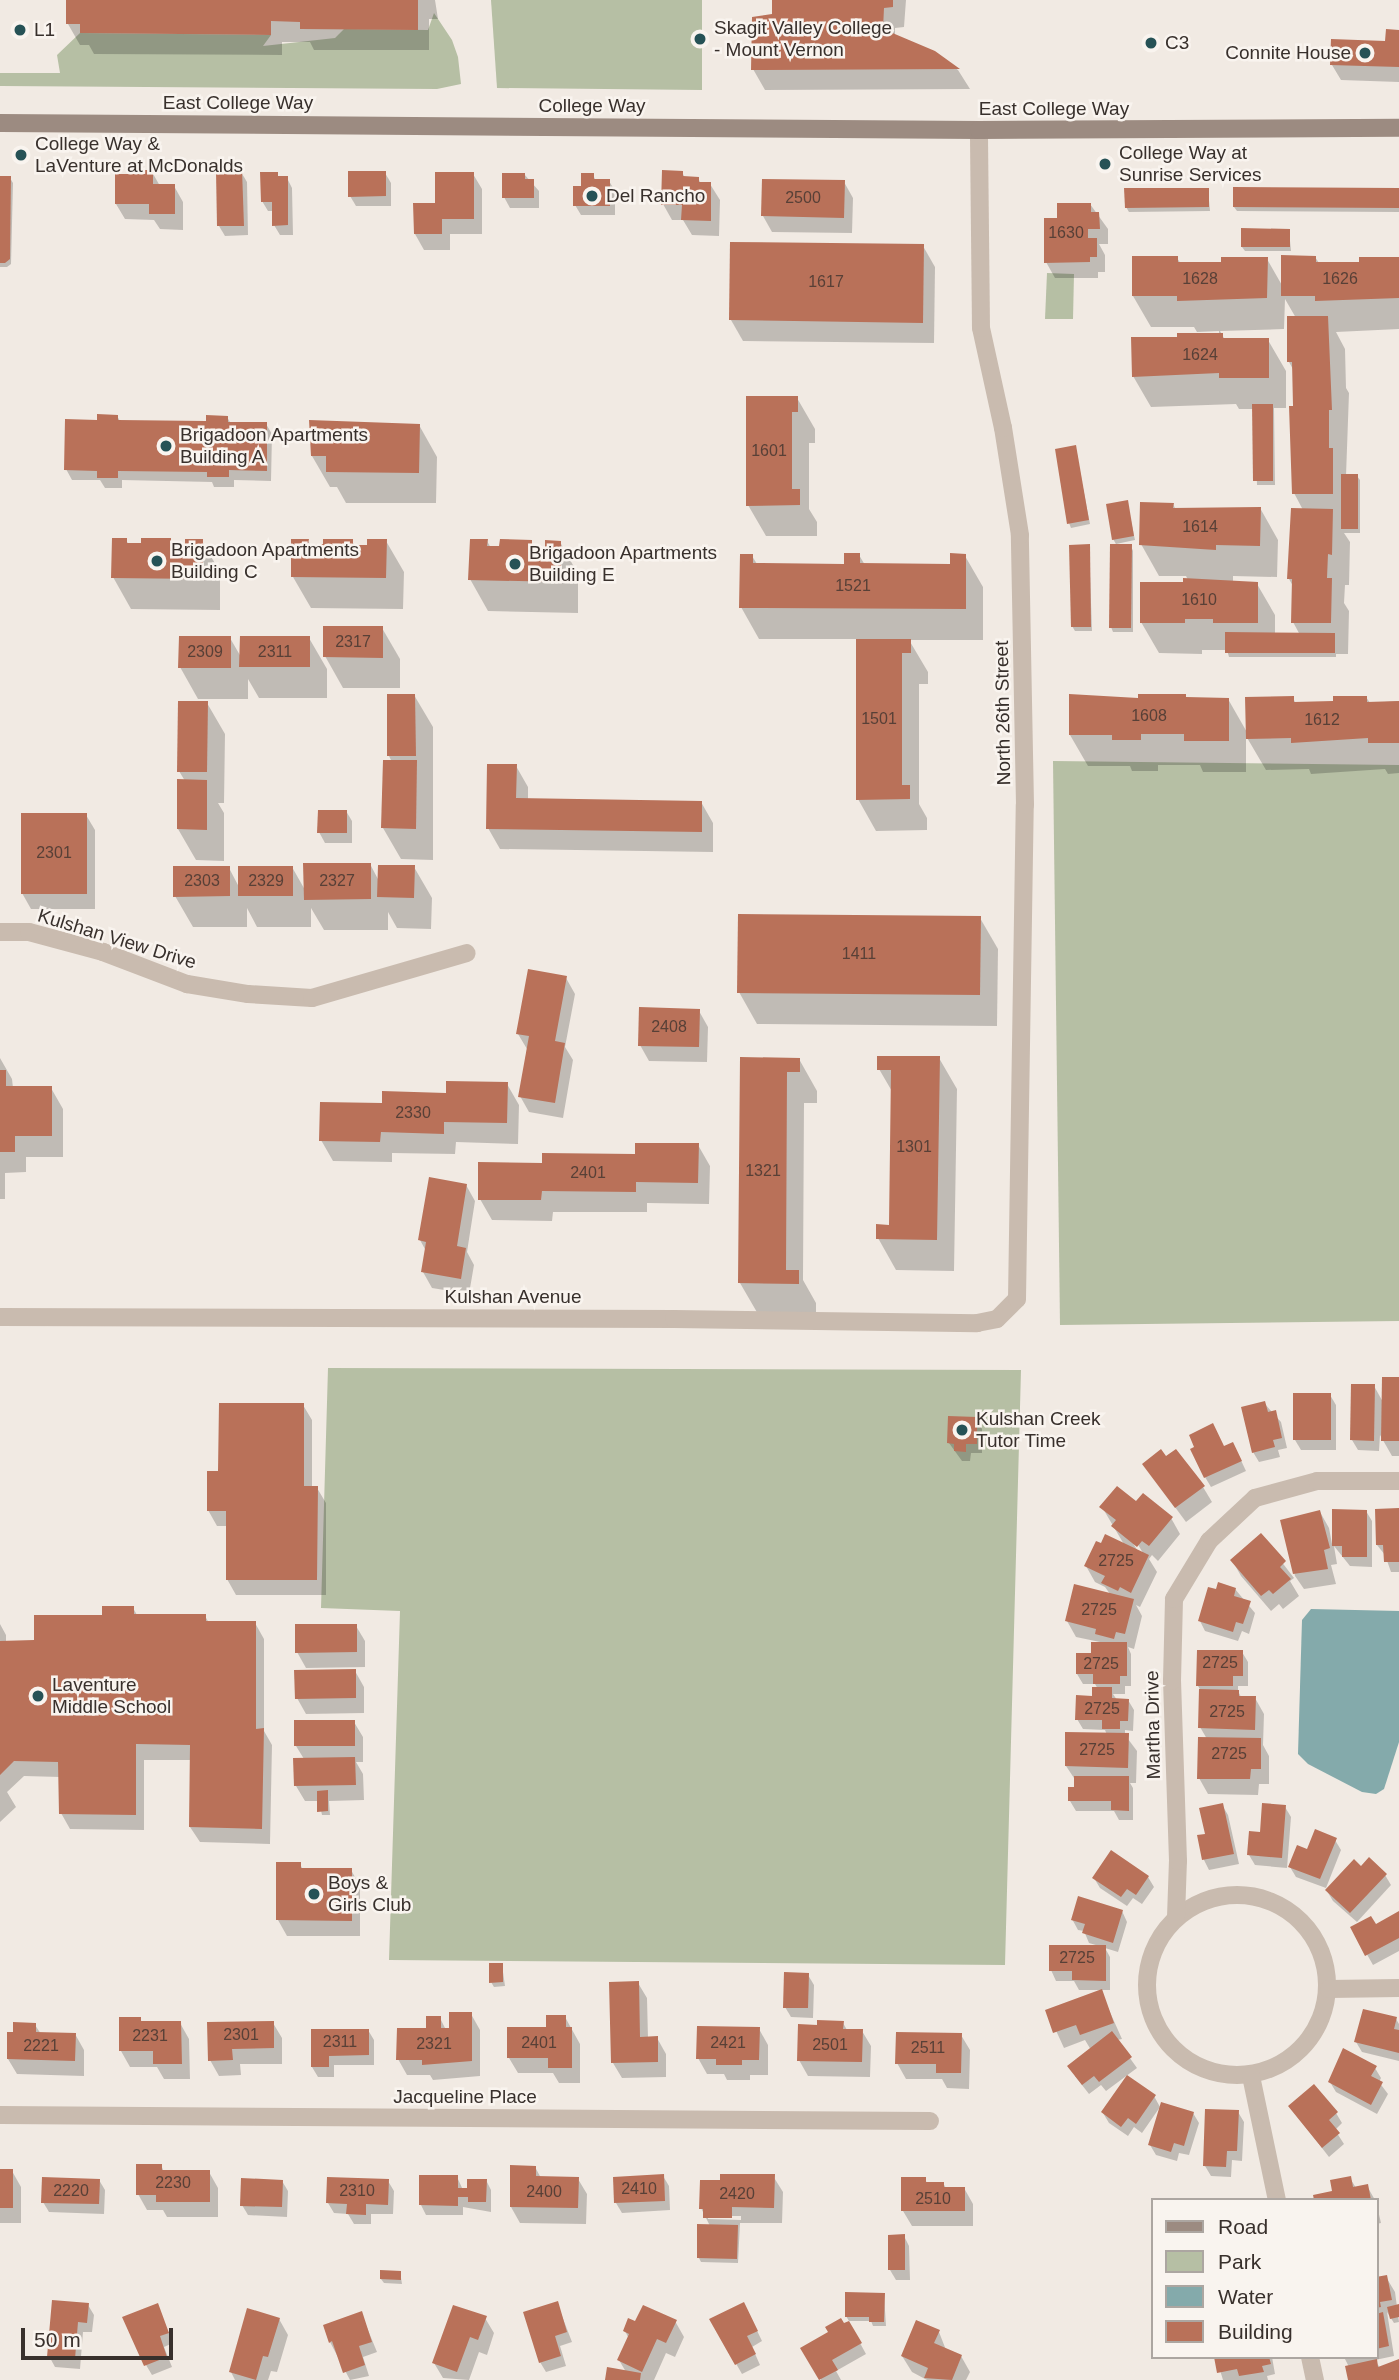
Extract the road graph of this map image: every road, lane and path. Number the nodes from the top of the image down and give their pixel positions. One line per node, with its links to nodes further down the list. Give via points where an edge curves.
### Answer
1 (0, 123): 2 (main road, East College Way)
2 (476, 126): 3 (main road, College Way)
3 (708, 128): 5 (main road, East College Way)
4 (1399, 128): 5 (main road, East College Way)
5 (979, 130): 8 (street, North 26th Street, via 981,328 1020,535 1025,805)
6 (0, 932): 7 (street, Kulshan View Drive, via 29,932 187,984 312,998)
7 (467, 953)
8 (1017, 1299): 9 (street, Kulshan Avenue, via 997,1319 976,1323)
9 (0, 1317)
10 (1399, 1481): 11 (street, Martha Drive, via 1317,1481 1255,1498 1209,1541 1174,1598)
11 (1176, 1917): 13 (street, via 1207,1899 1242,1894 1276,1903 1305,1924 1323,1954); 14 (street, via 1153,1948 1145,1986 1154,2025 1178,2056 1212,2074)
12 (1399, 1988): 13 (street)
13 (1329, 1989): 14 (street, via 1317,2029 1290,2061)
14 (1251, 2076): 17 (street)
15 (0, 2115): 16 (street, Jacqueline Place)
16 (930, 2121)
17 (1277, 2198)
18 (1310, 2359): 19 (street)
19 (1315, 2380)

